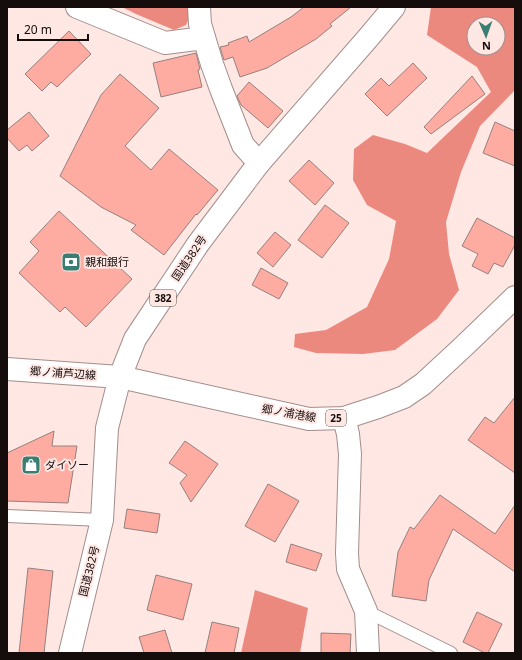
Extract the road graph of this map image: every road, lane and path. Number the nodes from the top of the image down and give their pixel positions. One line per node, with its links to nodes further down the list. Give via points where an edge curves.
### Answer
1 (77, 7): 4 (main road, via 165,43)
2 (199, 7): 4 (main road)
3 (393, 7): 5 (main road, 国道382号 / 382)
4 (204, 38): 5 (main road, via 243,146)
5 (259, 163): 8 (main road, 国道382号 / 382, via 198,244 135,339)
6 (515, 297): 9 (main road, 郷ノ浦港線 / 25, via 423,384 378,408)
7 (7, 369): 8 (main road, 郷ノ浦芦辺線)
8 (120, 377): 9 (main road, 郷ノ浦港線 / 25, via 309,419); 11 (main road, 国道382号 / 382, via 108,428)
9 (344, 418): 12 (main road, via 350,454 348,570)
10 (7, 516): 11 (lane)
11 (102, 520): 13 (main road, 国道382号 / 382)
12 (366, 611): 14 (main road); 15 (lane)
13 (70, 653)
14 (368, 653)
15 (451, 653)

